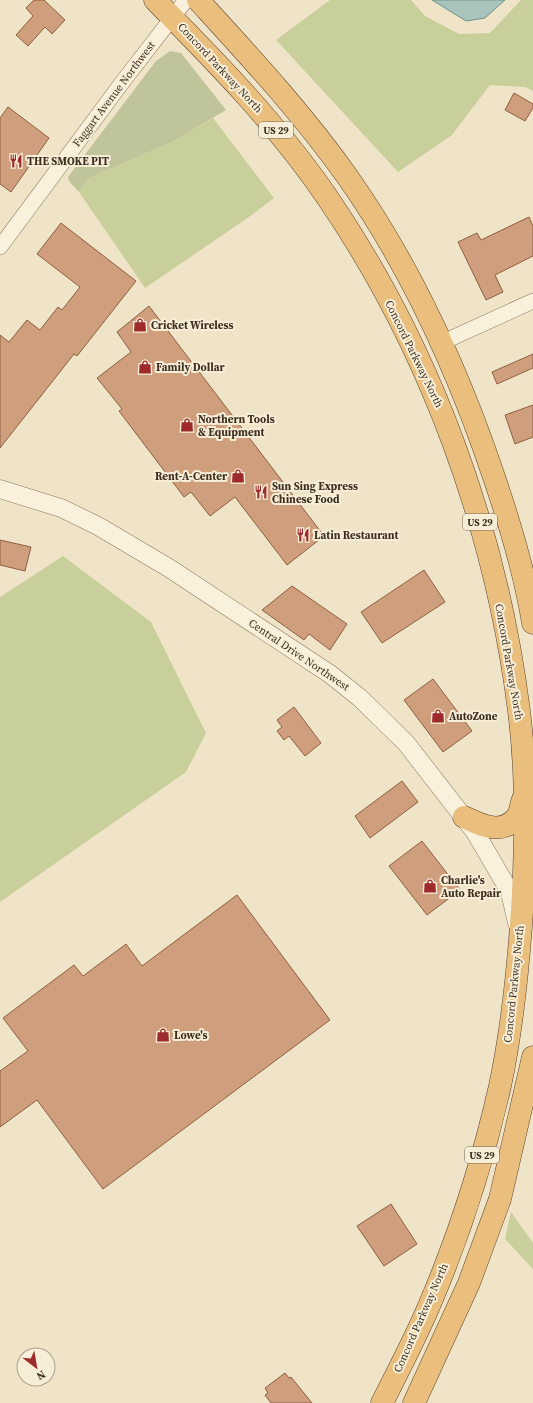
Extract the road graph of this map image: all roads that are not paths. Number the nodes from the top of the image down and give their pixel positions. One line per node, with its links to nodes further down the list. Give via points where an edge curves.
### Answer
1 (155, 0): 4 (highway, Concord Parkway North / US 29)
2 (186, 0): 4 (street, Faggart Avenue Northwest)
3 (198, 0): 7 (highway, US 29, via 261,69 350,180 383,232)
4 (172, 17): 5 (street, Faggart Avenue Northwest); 8 (highway, Concord Parkway North / US 29, via 273,126 322,189 385,292)
5 (0, 247)
6 (533, 301): 7 (street)
7 (445, 351): 8 (highway); 10 (highway, US 29, via 478,431 505,509)
8 (420, 362): 11 (highway, Concord Parkway North / US 29, via 442,410 475,506 505,626)
9 (0, 489): 14 (street, Central Drive Northwest, via 61,508 98,526 169,568 330,674 360,698 406,743)
10 (533, 623)
11 (520, 714): 12 (highway); 13 (highway, Concord Parkway North / US 29)
12 (533, 772)
13 (524, 794): 14 (highway, via 517,817 496,829); 15 (highway, Concord Parkway North / US 29, via 524,877)
14 (464, 817): 15 (street, Central Drive Northwest, via 510,892)
15 (520, 938): 17 (highway, Concord Parkway North / US 29, via 512,1025 500,1086 478,1170 430,1303)
16 (533, 1057): 18 (highway, US 29, via 500,1199 469,1283)
17 (382, 1403)
18 (414, 1403)

